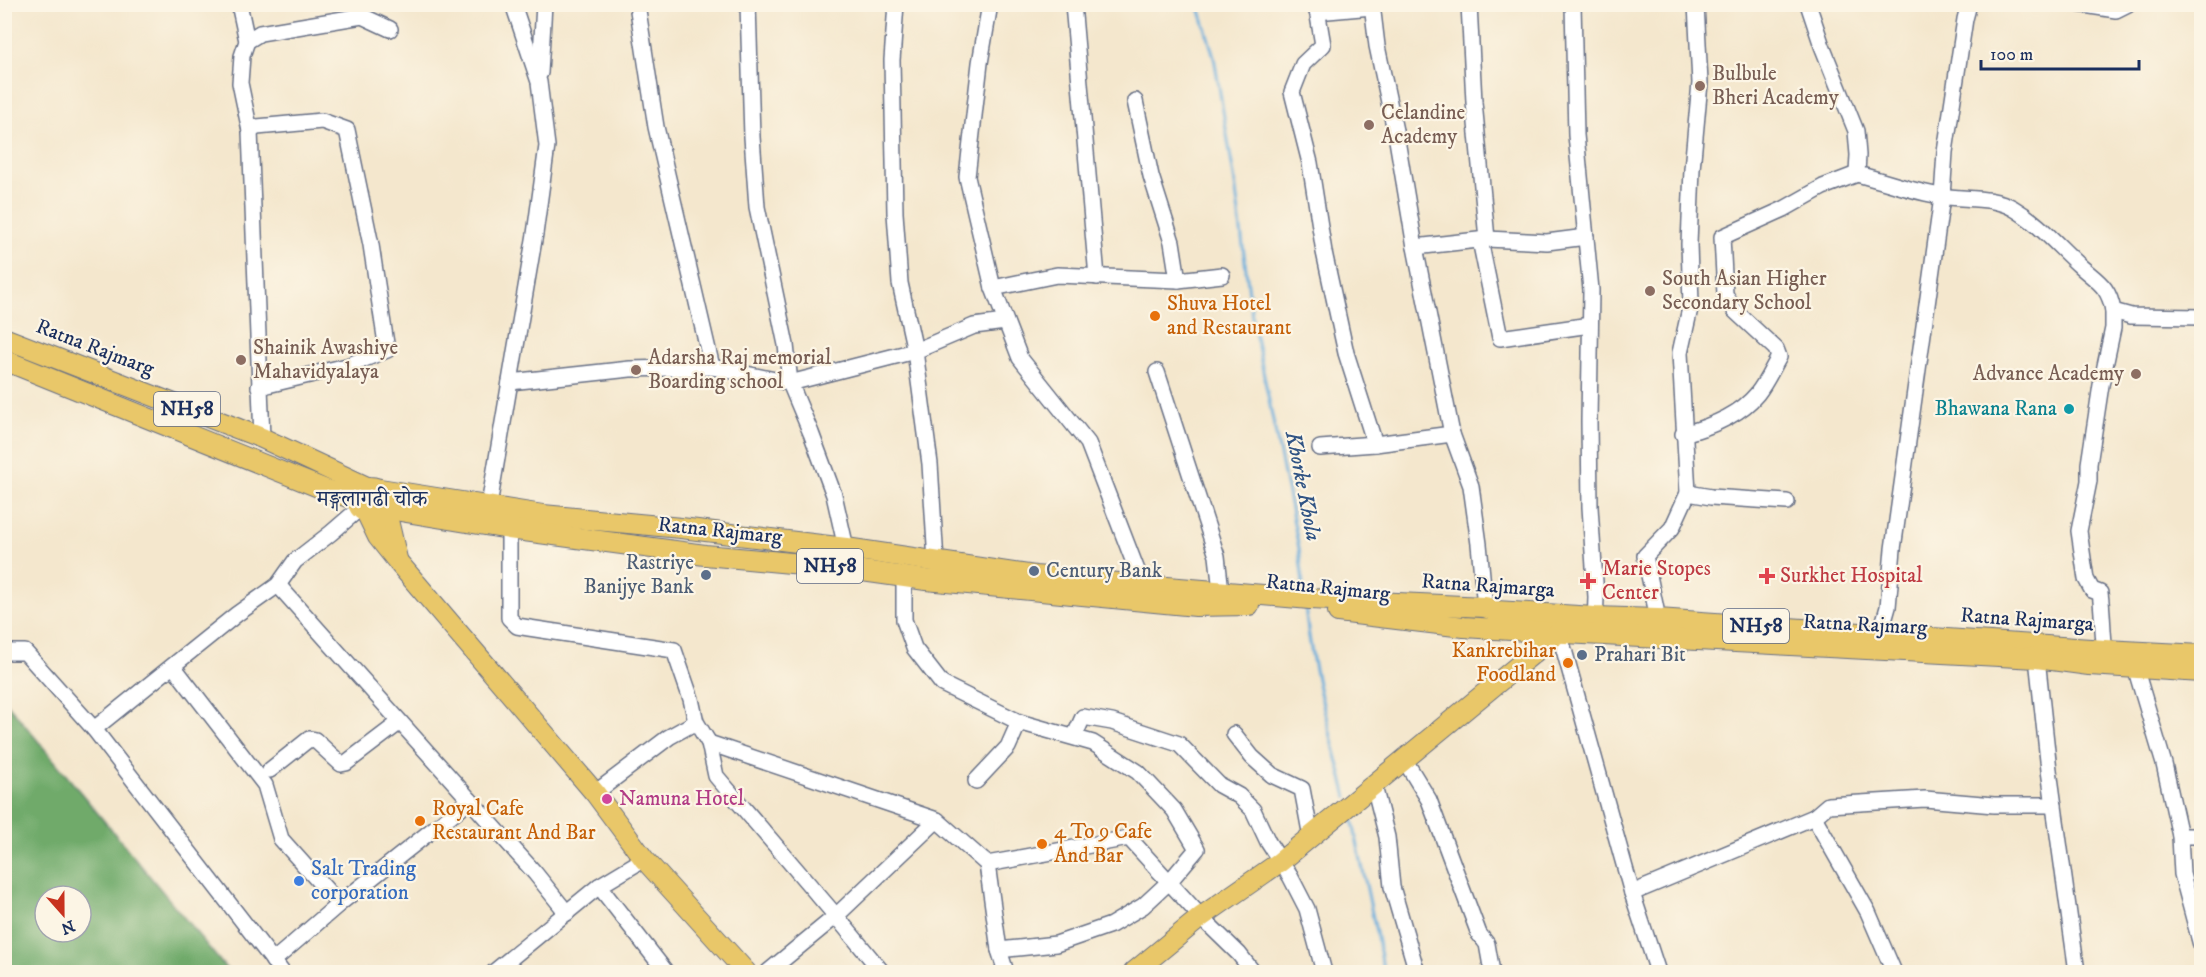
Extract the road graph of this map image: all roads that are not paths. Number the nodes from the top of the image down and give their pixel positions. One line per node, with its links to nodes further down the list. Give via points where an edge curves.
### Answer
1 (239, 4): 20 (street)
2 (513, 4): 21 (street)
3 (544, 4): 21 (street)
4 (637, 4): 40 (street, via 656,127)
5 (748, 4): 43 (street, via 757,207 786,345)
6 (896, 4): 38 (street, via 892,60 895,213 900,283)
7 (990, 4): 32 (street, via 967,177)
8 (1073, 4): 30 (street)
9 (1470, 4): 27 (street)
10 (1573, 4): 26 (street, via 1576,135)
11 (1696, 4): 46 (street, via 1700,83 1692,169 1691,304 1680,353)
12 (1808, 4): 24 (street, via 1856,131)
13 (1970, 4): 25 (street, via 1949,119)
14 (2078, 4): 15 (street, via 2116,10)
15 (2128, 4)
16 (1372, 6): 17 (street); 28 (street)
17 (1317, 8): 48 (street, via 1323,45 1303,64 1292,92 1310,163 1346,353)
18 (358, 10): 19 (street); 20 (street, via 260,33)
19 (390, 29)
20 (247, 41): 23 (street, via 240,83)
21 (539, 82): 42 (street, via 548,146)
22 (1135, 101): 31 (street, via 1151,176 1172,242)
23 (250, 131): 44 (street); 44 (street, via 256,127 322,121 347,130 371,245 387,350 347,366)
24 (1857, 174): 25 (street); 46 (street, via 1722,237 1725,294 1735,311 1776,349 1779,357 1758,393 1739,412)
25 (1942, 196): 33 (street, via 1996,202 2012,207 2042,227 2102,284 2111,297); 69 (street, via 1888,607)
26 (1586, 237): 27 (street, via 1547,242); 36 (street)
27 (1484, 239): 28 (street); 36 (street, via 1500,338)
28 (1414, 247): 45 (street)
29 (1222, 275): 31 (street)
30 (1097, 277): 31 (street); 32 (street, via 1057,275)
31 (1178, 280)
32 (993, 288): 35 (street)
33 (2113, 311): 34 (street, via 2131,316); 71 (street, via 2079,531 2086,579 2092,590 2100,593 2104,617)
34 (2202, 317)
35 (1005, 322): 38 (street, via 974,327); 60 (street, via 1020,358 1088,443)
36 (1590, 326): 67 (street, via 1590,507)
37 (4, 338): 47 (main road, Ratna Rajmarg / NH58)
38 (915, 351): 43 (street); 57 (street, via 930,464)
39 (4, 360): 51 (main road, Ratna Rajmarg / NH58, via 326,490)
40 (712, 367): 42 (street, via 630,369); 43 (street)
41 (1157, 372): 61 (street, via 1217,556)
42 (510, 382): 53 (street)
43 (790, 383): 56 (street, via 834,495)
44 (259, 387): 47 (street)
45 (1452, 434): 48 (street); 64 (street, via 1471,486)
46 (1683, 434): 50 (street)
47 (262, 438): 51 (main road, Ratna Rajmarg / NH58)
48 (1375, 444): 49 (street)
49 (1320, 448)
50 (1688, 493): 52 (street); 65 (street, via 1672,528 1645,556)
51 (370, 502): 53 (main road, Ratna Rajmarg / NH58); 54 (main road, Ratna Rajmarg / NH58); 59 (street, via 295,561); 88 (main road, via 390,528 398,562)
52 (1787, 502)
53 (489, 505): 54 (street); 56 (main road, Ratna Rajmarg / NH58, via 543,515)
54 (486, 526): 55 (main road, Ratna Rajmarg / NH58)
55 (509, 529): 58 (main road, Ratna Rajmarg / NH58); 78 (street, via 509,618 517,626 674,650)
56 (846, 548): 57 (main road, Ratna Rajmarg / NH58)
57 (936, 562): 60 (main road, Ratna Rajmarg / NH58)
58 (904, 576): 62 (main road, Ratna Rajmarg / NH58, via 1196,606); 79 (street, via 904,620 914,648 942,684)
59 (278, 585): 74 (street); 77 (street)
60 (1143, 586): 61 (main road, Ratna Rajmarg / NH58)
61 (1221, 591): 62 (main road, Ratna Rajmarg / NH58)
62 (1277, 599): 63 (main road, Ratna Rajmarg / NH58)
63 (1312, 604): 64 (main road, Ratna Rajmarga / NH58); 66 (main road, Ratna Rajmarg / NH58, via 1464,627)
64 (1485, 607): 66 (main road, Ratna Rajmarga / NH58)
65 (1658, 619): 67 (main road, Ratna Rajmarga / NH58); 69 (main road, Ratna Rajmarga / NH58)
66 (1527, 622): 67 (main road, Ratna Rajmarga / NH58); 68 (main road, Ratna Rajmarg / NH58)
67 (1595, 626): 68 (main road, Ratna Rajmarg / NH58); 69 (main road, Ratna Rajmarg / NH58)
68 (1559, 632): 84 (main road); 101 (street)
69 (1879, 642): 71 (main road, Ratna Rajmarga / NH58); 73 (main road, Ratna Rajmarg / NH58)
70 (4, 652): 80 (street, via 25,652)
71 (2094, 655): 72 (main road, Ratna Rajmarga / NH58); 73 (main road, Ratna Rajmarg / NH58); 75 (main road, Ratna Rajmarg / NH58)
72 (2202, 655)
73 (2037, 658): 90 (street)
74 (172, 666): 80 (street); 102 (street, via 265,785 281,839)
75 (2135, 667): 76 (main road, Ratna Rajmarg / NH58); 93 (street, via 2164,764)
76 (2202, 672)
77 (400, 722): 85 (street, via 346,763 341,764 309,739); 89 (street)
78 (696, 722): 83 (street); 88 (street, via 669,737)
79 (1019, 722): 82 (street); 86 (street, via 1008,747)
80 (94, 729): 108 (street)
81 (1234, 734): 94 (street, via 1272,775 1302,789)
82 (1074, 737): 97 (street, via 1083,717 1112,722 1179,744 1219,785 1253,810); 99 (street, via 1093,743 1138,772 1174,810 1197,849)
83 (709, 743): 92 (street); 104 (street, via 716,776)
84 (1404, 759): 87 (main road); 119 (street, via 1429,800 1479,934 1487,944)
85 (270, 770)
86 (976, 781)
87 (1374, 786): 94 (main road); 118 (street, via 1387,837 1392,887)
88 (595, 793): 96 (main road)
89 (470, 800): 102 (street); 103 (street)
90 (2054, 805): 91 (street, via 1924,799 1828,805); 122 (street)
91 (1814, 817): 101 (street); 121 (street, via 1869,912)
92 (937, 820): 98 (street); 104 (street)
93 (2180, 836): 95 (street); 106 (street, via 2182,874)
94 (1311, 837): 97 (main road)
95 (2202, 837)
96 (644, 858): 100 (street); 111 (main road)
97 (1280, 862): 105 (main road); 117 (street, via 1307,909)
98 (987, 864): 99 (street, via 1129,838); 107 (street)
99 (1170, 881): 105 (street); 107 (street, via 1143,906 1111,925 1056,944)
100 (598, 886): 103 (street); 110 (street)
101 (1632, 893): 120 (street)
102 (339, 904): 108 (street)
103 (567, 913): 109 (street)
104 (836, 916): 112 (street); 113 (street)
105 (1201, 917): 115 (main road); 116 (street)
106 (2202, 949)
107 (999, 950): 114 (street)
108 (277, 967)
109 (494, 972)
110 (666, 972)
111 (746, 972)
112 (768, 972)
113 (882, 972)
114 (1006, 972)
115 (1134, 972)
116 (1253, 972)
117 (1324, 972)
118 (1417, 972)
119 (1492, 972)
120 (1658, 972)
121 (1894, 972)
122 (2077, 972)

